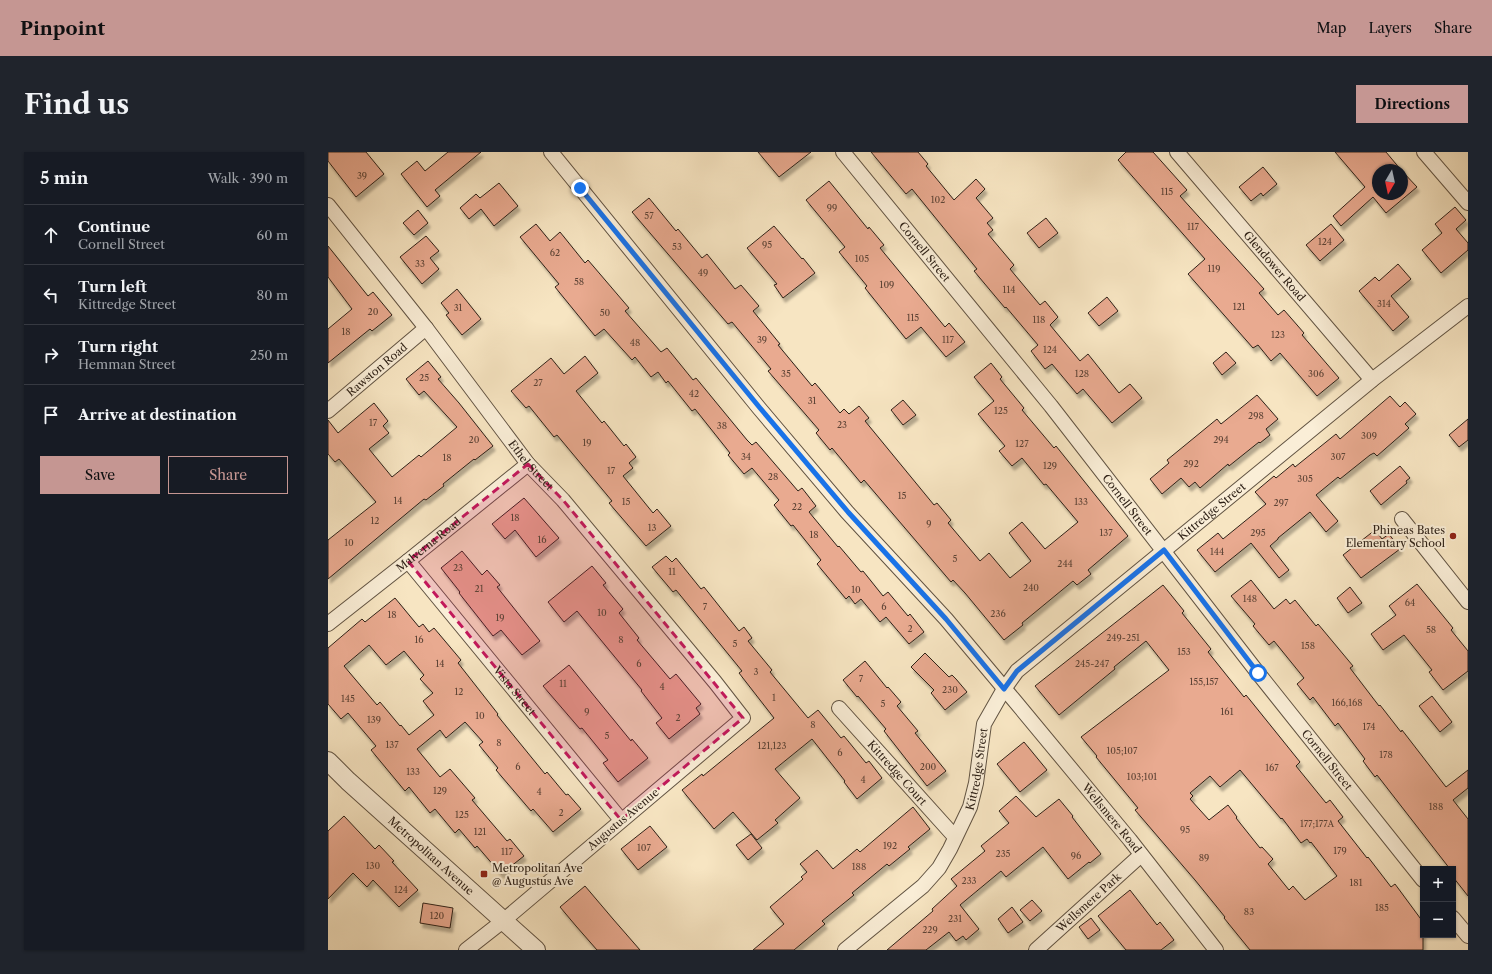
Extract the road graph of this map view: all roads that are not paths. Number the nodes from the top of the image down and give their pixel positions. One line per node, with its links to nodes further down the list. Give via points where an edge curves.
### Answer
1 (551, 152): 17 (street, Wellsmere Road, via 828,489 946,619)
2 (843, 152): 13 (street, Cornell Street, via 1051,406)
3 (1177, 152): 9 (street, Glendower Road)
4 (1424, 152): 5 (street)
5 (1468, 203)
6 (328, 205): 8 (street, Ethel Street)
7 (1468, 306): 9 (street, Kittredge Street)
8 (426, 328): 10 (street, Rawston Road); 11 (street, Ethel Street)
9 (1372, 380): 13 (street, Kittredge Street)
10 (328, 411)
11 (528, 464): 14 (street, Malverna Road); 19 (street, Ethel Street, via 563,500)
12 (1402, 519): 15 (street)
13 (1164, 550): 17 (street, Kittredge Street, via 1017,671); 24 (street, Cornell Street)
14 (408, 561): 16 (street, Malverna Road); 21 (street, Vista Street)
15 (1468, 602)
16 (328, 624)
17 (1004, 689): 22 (street, Kittredge Street, via 984,724 970,807); 23 (street, Wellsmere Road)
18 (839, 708): 22 (street, Kittredge Court)
19 (742, 718): 21 (street, Augustus Avenue)
20 (328, 761): 25 (street, Metropolitan Avenue)
21 (621, 820): 25 (street, Augustus Avenue)
22 (955, 837): 30 (street, Kittredge Street, via 938,868 923,886)
23 (1141, 855): 31 (street, Wellsmere Park); 32 (street, Wellsmere Road)
24 (1420, 876)
25 (503, 921): 28 (street, Augustus Avenue); 29 (street, Metropolitan Avenue)
26 (1456, 922): 27 (street)
27 (1468, 936)
28 (466, 950)
29 (536, 950)
30 (845, 950)
31 (1036, 950)
32 (1216, 950)

